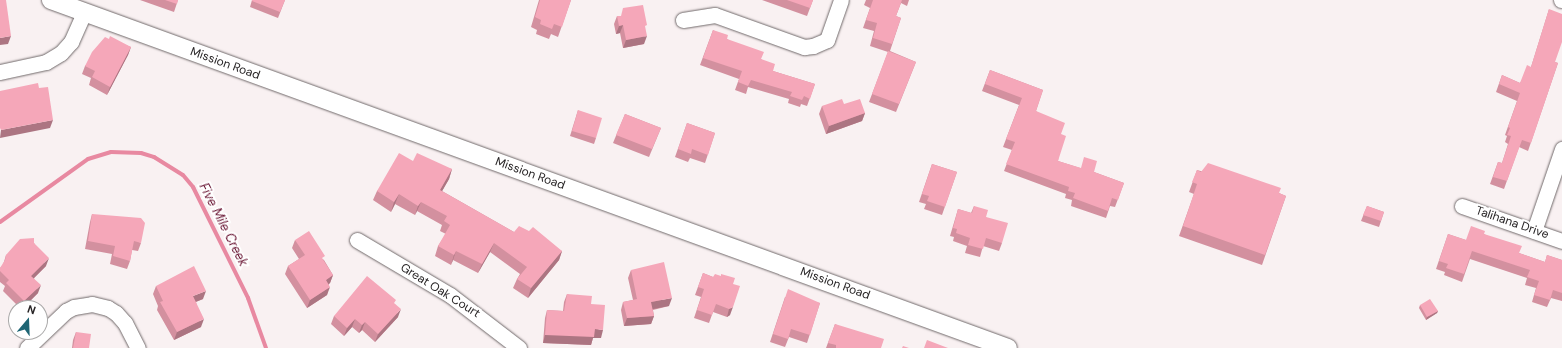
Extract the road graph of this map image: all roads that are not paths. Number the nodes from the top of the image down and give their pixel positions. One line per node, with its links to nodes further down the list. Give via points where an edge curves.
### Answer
1 (51, 0): 3 (street, Mission Road)
2 (841, 0): 4 (street, via 828,40 814,46 804,47 714,15)
3 (84, 13): 5 (street, via 71,42 61,53 46,62); 14 (street, Mission Road)
4 (683, 20)
5 (0, 72)
6 (1562, 149): 8 (street)
7 (1462, 206): 8 (street, Talihana Drive)
8 (1534, 231): 10 (street, Talihana Drive)
9 (357, 240): 13 (street, Great Oak Court, via 450,295)
10 (1562, 241)
11 (27, 348): 12 (street, via 66,311 92,304 116,313 126,323)
12 (138, 348)
13 (519, 348)
14 (1008, 348)

